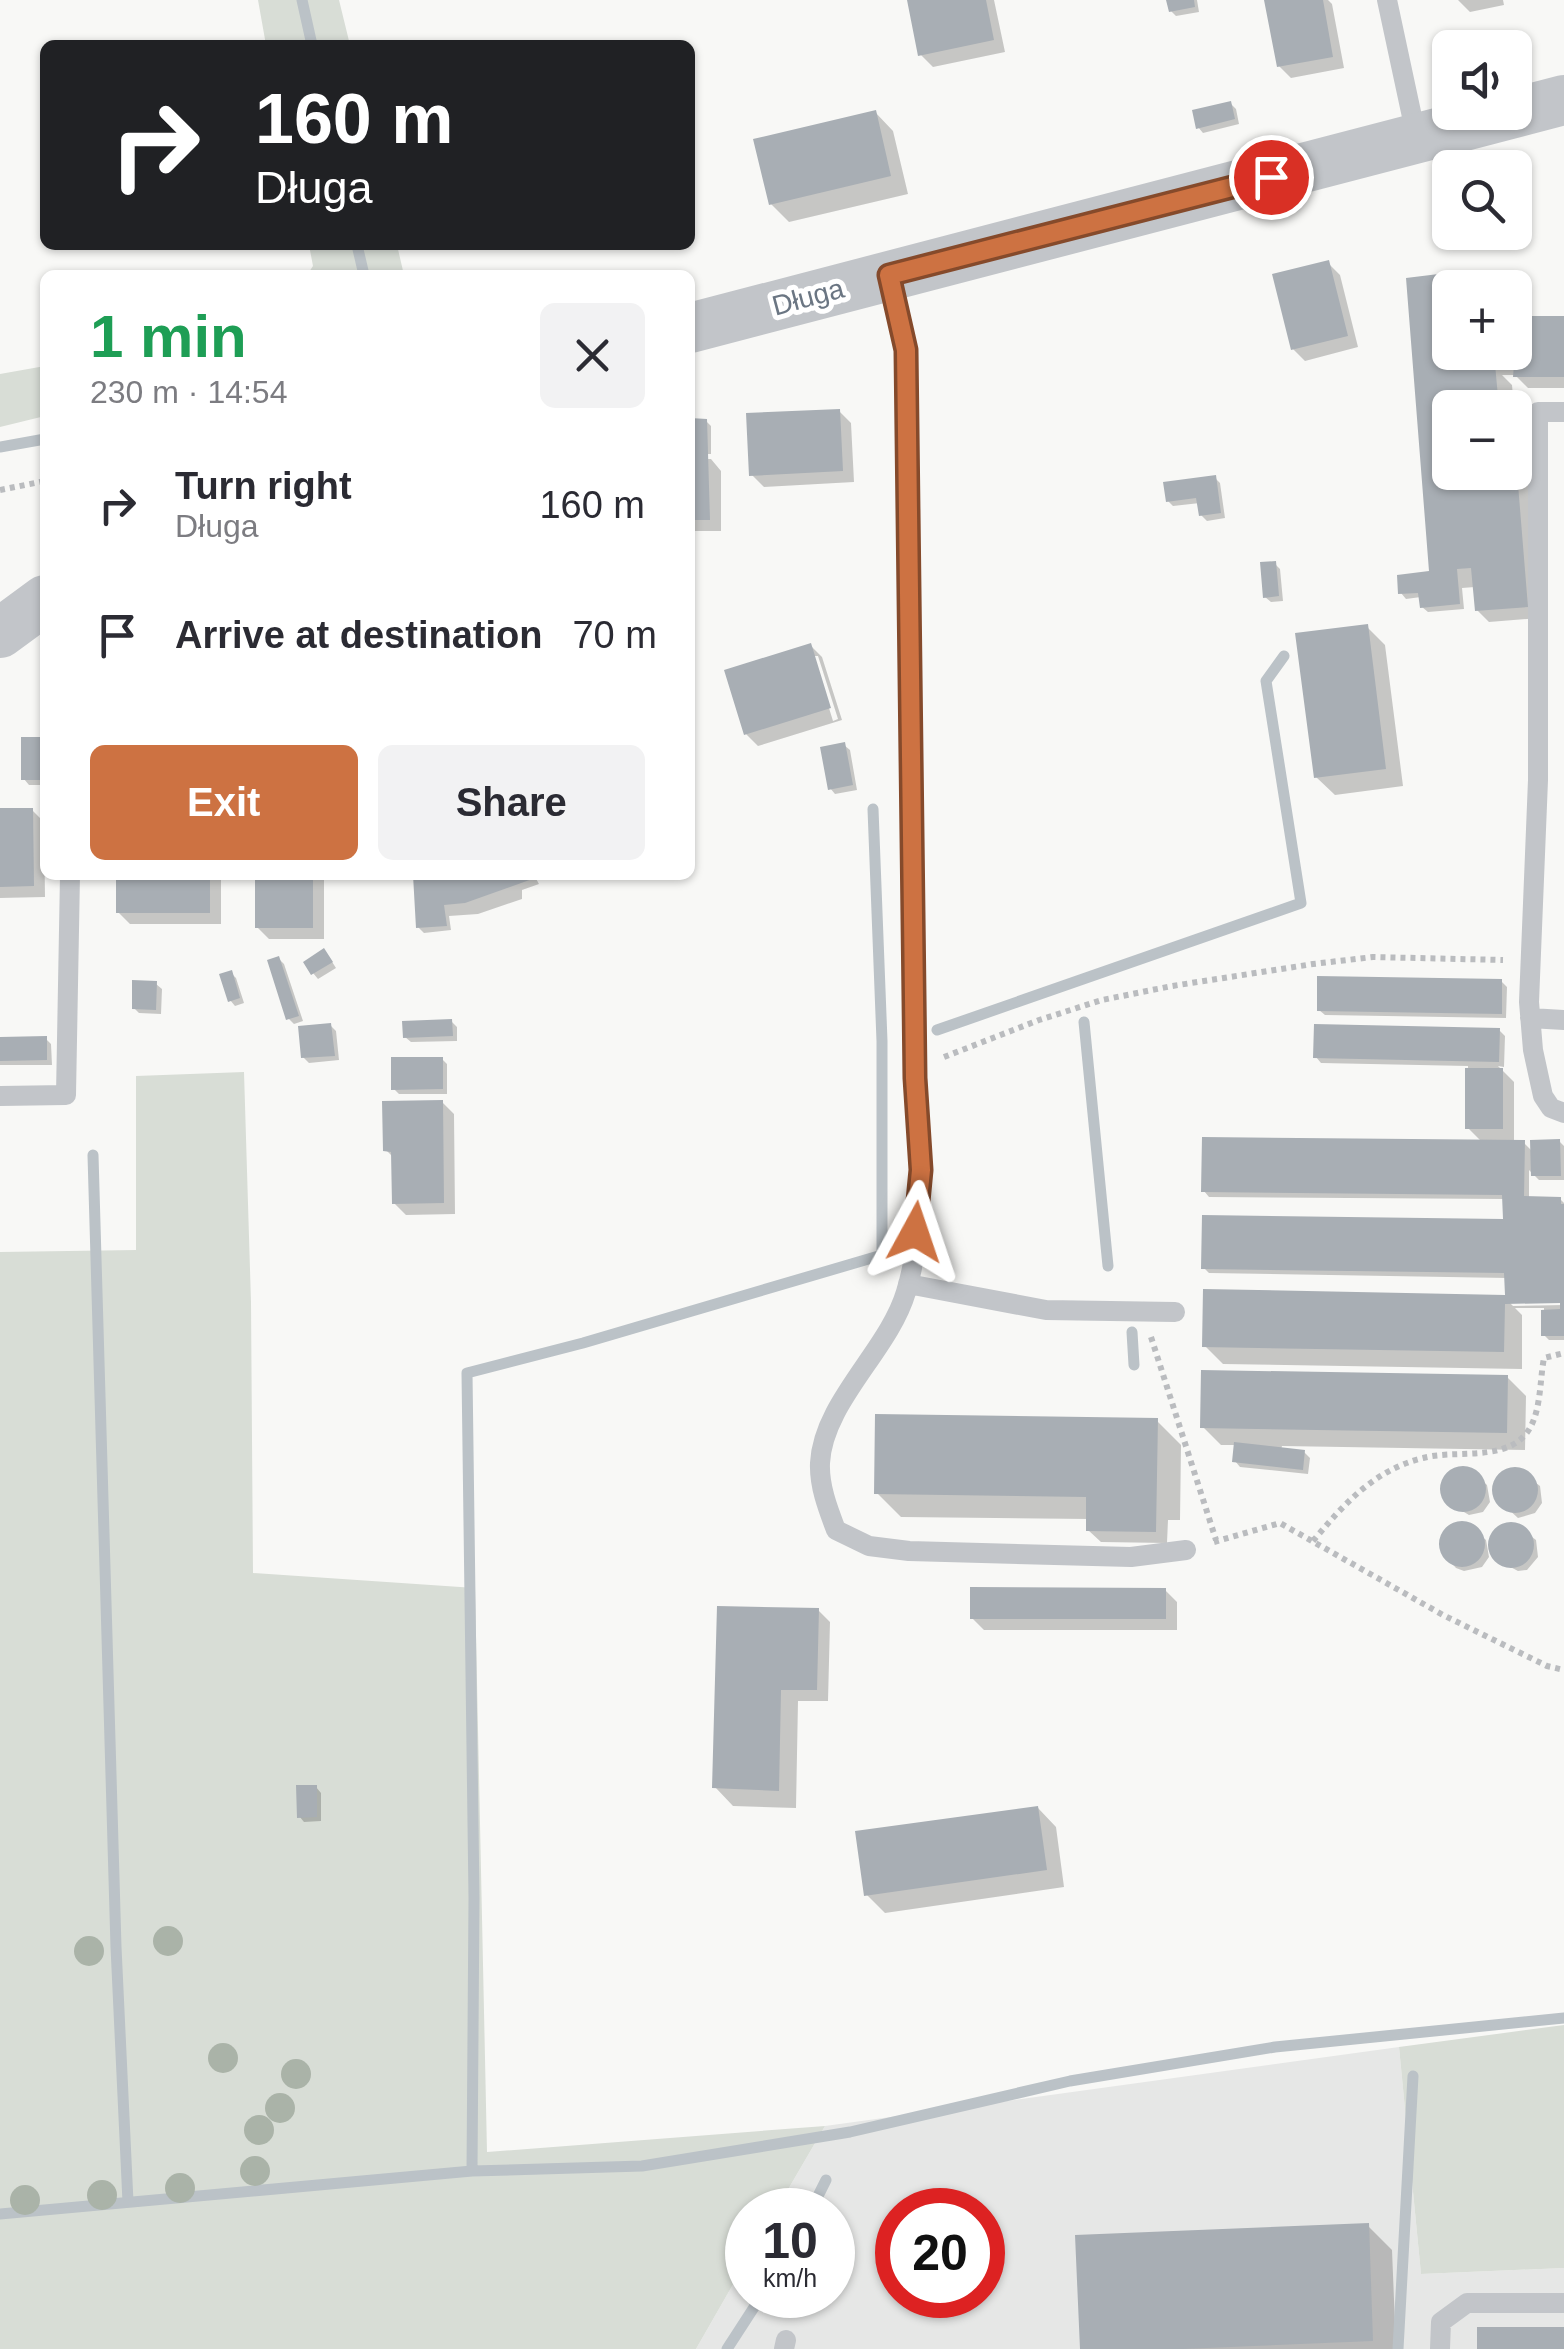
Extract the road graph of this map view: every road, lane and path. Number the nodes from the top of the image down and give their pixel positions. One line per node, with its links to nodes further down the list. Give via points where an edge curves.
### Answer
1 (1387, 0): 3 (lane)
2 (1564, 100): 3 (street, Długa)
3 (1417, 140): 4 (street, Długa)
4 (889, 275): 5 (street, Długa); 15 (lane, via 906,350)
5 (695, 327)
6 (1564, 412): 12 (lane, via 1538,412 1538,780)
7 (40, 482): 8 (path)
8 (0, 490)
9 (40, 604): 10 (street)
10 (0, 633)
11 (70, 880): 16 (lane, via 66,1095)
12 (1530, 960): 13 (lane); 15 (path, via 1373,957 1102,1000 930,1063)
13 (1530, 1018): 14 (lane); 17 (lane, via 1543,1096)
14 (1564, 1020)
15 (915, 1078): 18 (lane, via 921,1170)
16 (0, 1096)
17 (1564, 1113)
18 (908, 1284): 19 (lane, via 1046,1310); 24 (lane, via 827,1433 820,1463 836,1530 869,1546 909,1551 1131,1557)
19 (1143, 1312): 20 (lane); 22 (path)
20 (1175, 1312)
21 (1564, 1353): 23 (path, via 1544,1358 1537,1412 1522,1438 1501,1450 1424,1457 1388,1470 1346,1501)
22 (1216, 1541): 23 (path, via 1280,1524); 24 (path)
23 (1314, 1542): 25 (path, via 1443,1615)
24 (1186, 1550)
25 (1564, 1670)
26 (1564, 2303): 27 (lane, via 1467,2303 1441,2322)
27 (1440, 2349)

